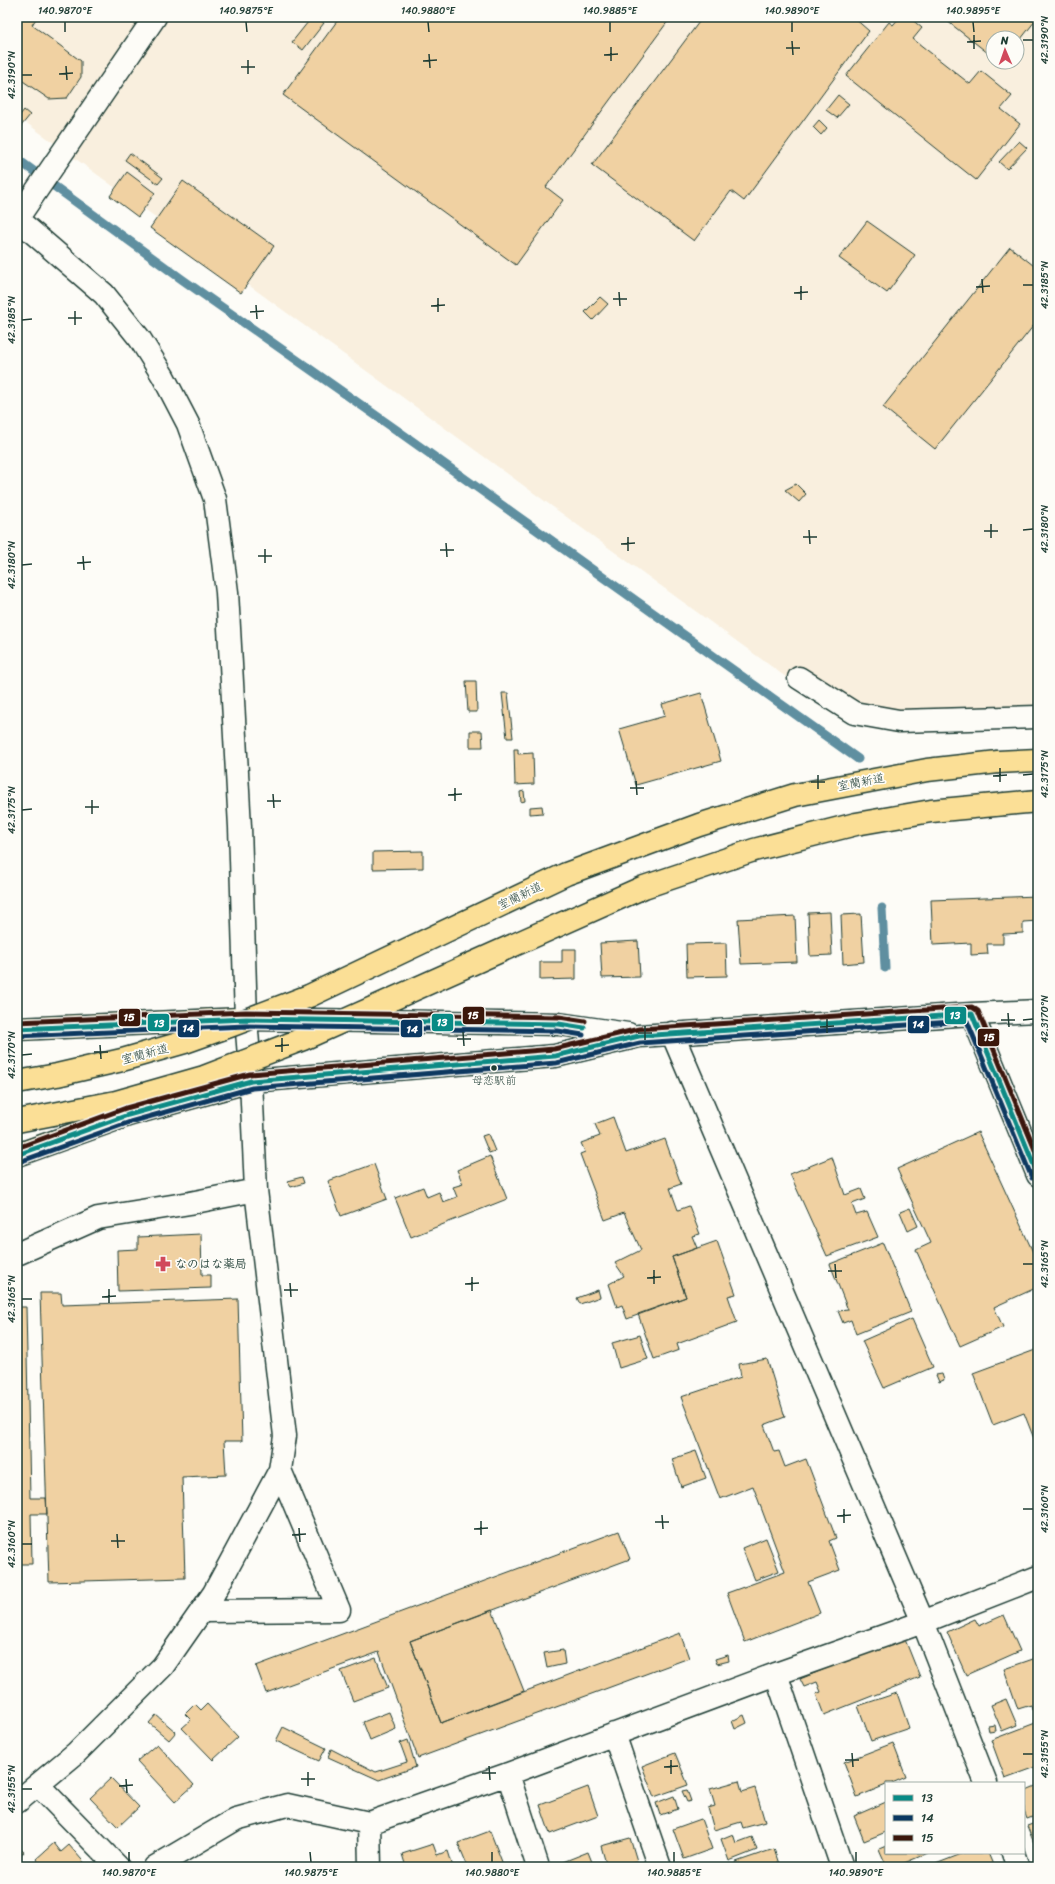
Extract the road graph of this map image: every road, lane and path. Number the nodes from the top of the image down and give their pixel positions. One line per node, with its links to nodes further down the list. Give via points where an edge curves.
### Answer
1 (154, 17): 2 (street)
2 (17, 219): 9 (street, via 104,294 140,339 188,424 215,499 225,576 240,828)
3 (799, 678): 4 (street, via 854,714 899,721)
4 (1038, 717)
5 (1038, 760): 14 (highway, 室蘭新道, bridge, via 927,770 795,795 706,823 566,874 309,996 193,1040 122,1060)
6 (1038, 801): 15 (highway, bridge, via 931,811 856,824 754,850 644,887 303,1039 204,1077 116,1102)
7 (1038, 1011): 8 (street)
8 (972, 1014): 11 (street); 17 (street)
9 (246, 1019): 10 (highway); 12 (street, via 559,1024); 13 (street)
10 (17, 1029)
11 (672, 1033): 12 (street); 23 (street)
12 (639, 1036): 13 (street, via 555,1056)
13 (251, 1081): 16 (highway, via 128,1115); 18 (street)
14 (17, 1082)
15 (17, 1121)
16 (17, 1155)
17 (1038, 1175)
18 (256, 1190): 19 (street, via 98,1218); 20 (street, via 285,1436)
19 (17, 1254)
20 (280, 1470): 22 (street, via 214,1593); 22 (street, via 339,1610)
21 (1038, 1577): 23 (street)
22 (202, 1610): 28 (street, via 163,1666 76,1753)
23 (923, 1622): 24 (street); 27 (street)
24 (776, 1674): 25 (street); 37 (street)
25 (614, 1734): 26 (street); 36 (street)
26 (508, 1774): 30 (street); 35 (street)
27 (986, 1782)
28 (38, 1785): 29 (street); 32 (street)
29 (17, 1802)
30 (369, 1823): 33 (street, via 286,1805 236,1819); 34 (street)
31 (1013, 1854): 38 (street)
32 (118, 1867)
33 (155, 1867)
34 (370, 1867)
35 (538, 1867)
36 (660, 1867)
37 (842, 1867)
38 (1018, 1867)

